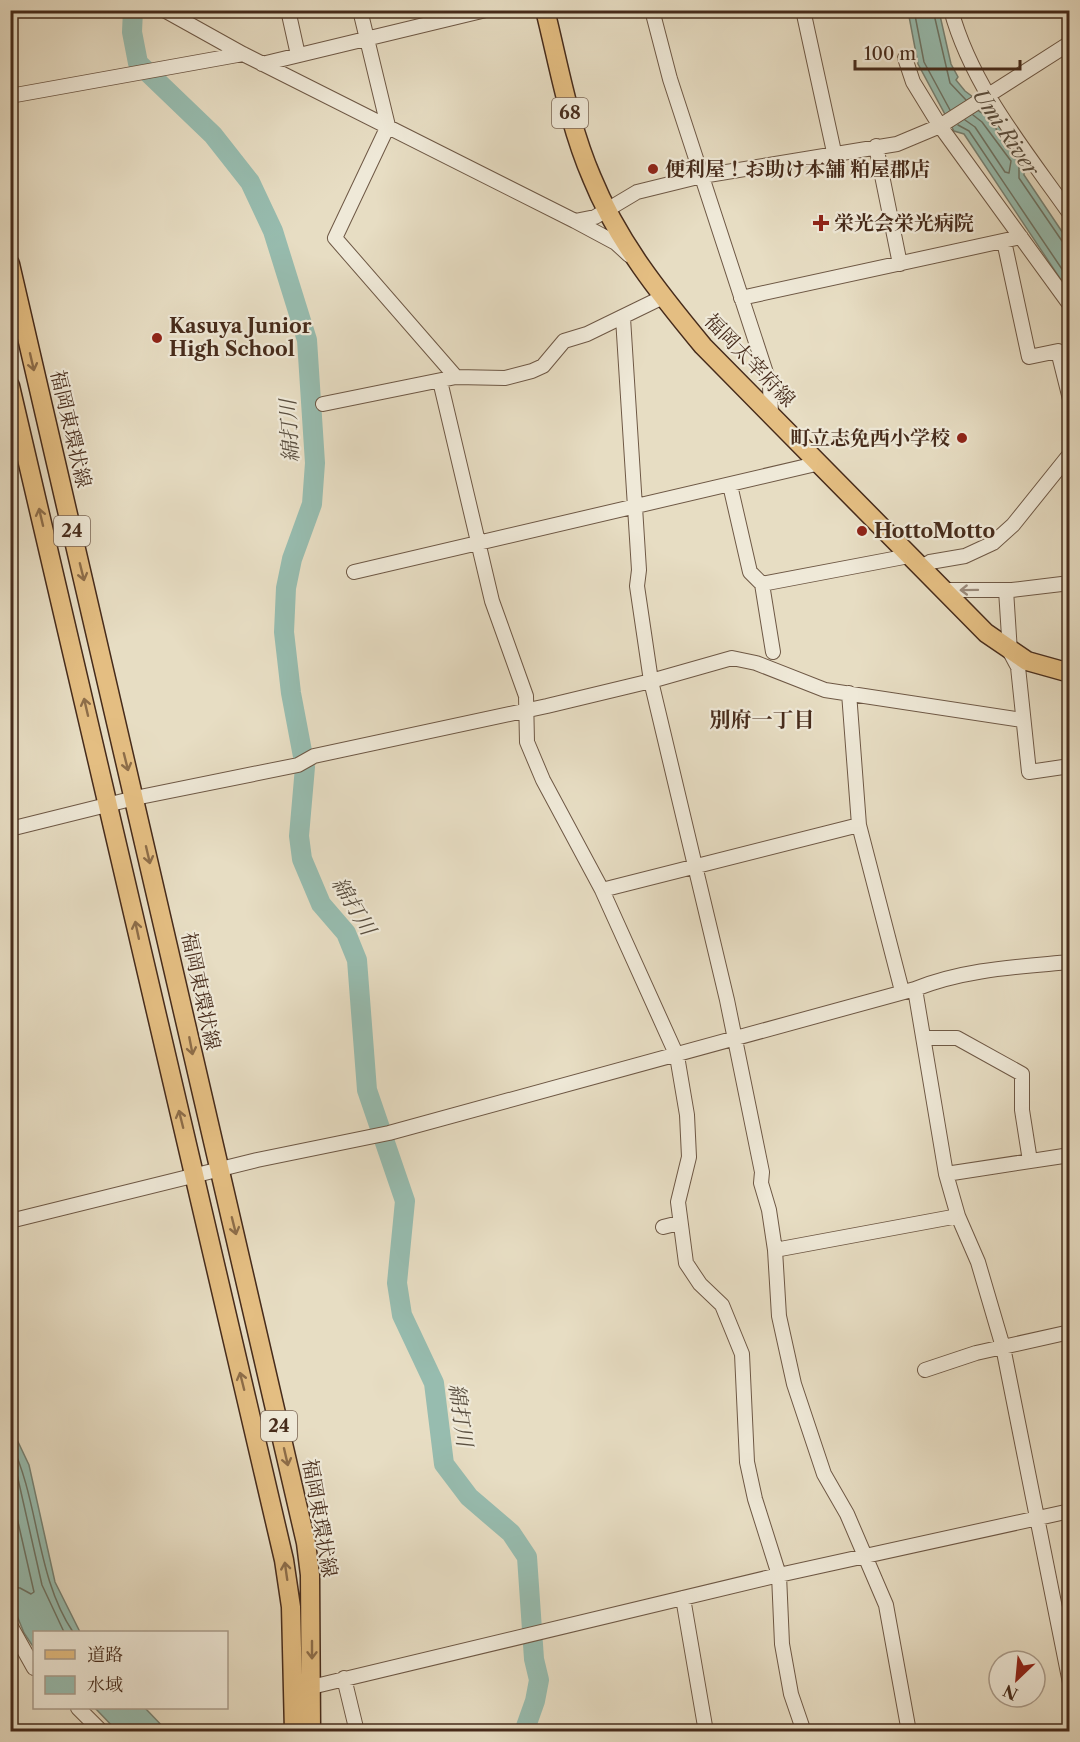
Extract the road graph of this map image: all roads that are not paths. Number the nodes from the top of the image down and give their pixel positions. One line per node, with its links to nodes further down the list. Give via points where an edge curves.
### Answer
1 (164, 10): 11 (street)
2 (288, 10): 12 (street)
3 (360, 10): 9 (street)
4 (486, 10): 9 (street)
5 (545, 10): 22 (main road, 福岡太宰府線 / 68, via 578,140)
6 (652, 10): 21 (street)
7 (803, 10): 20 (street)
8 (951, 10): 16 (street)
9 (366, 37): 12 (street); 17 (street)
10 (1070, 43): 16 (street)
11 (243, 54): 14 (street); 15 (street)
12 (298, 55): 14 (street)
13 (905, 57): 18 (street, via 913,82)
14 (262, 63): 17 (street)
15 (10, 96)
16 (984, 98): 18 (street); 23 (street)
17 (388, 126): 24 (street); 34 (street, via 335,238)
18 (940, 126): 19 (street, via 897,144); 25 (street)
19 (876, 147): 20 (street); 29 (street)
20 (834, 152): 21 (street)
21 (702, 176): 22 (street, via 637,192); 31 (street)
22 (607, 211): 24 (street); 27 (main road, 福岡太宰府線 / 68)
23 (1070, 214)
24 (575, 221): 27 (street, via 615,243)
25 (1021, 237): 26 (street); 32 (street)
26 (1004, 241): 29 (street); 37 (street, via 1029,357 1058,351)
27 (635, 260): 30 (main road, 福岡太宰府線 / 68)
28 (10, 264): 59 (main road, 福岡東環状線 / 24, one-way to 59)
29 (900, 264): 31 (street)
30 (663, 297): 33 (street); 39 (main road, 福岡太宰府線 / 68, via 703,346)
31 (741, 298): 39 (street, via 770,385)
32 (1070, 305)
33 (623, 318): 34 (street, via 564,341 543,366 532,371 505,378); 43 (street)
34 (456, 377): 35 (street)
35 (440, 381): 38 (street); 44 (street)
36 (10, 386): 60 (main road, 福岡東環状線 / 24, one-way to 36)
37 (1070, 399)
38 (323, 404)
39 (771, 416): 41 (main road, 福岡太宰府線 / 68)
40 (1070, 454): 45 (street, via 1013,525 993,543 965,556)
41 (820, 463): 42 (street); 45 (main road, 福岡太宰府線 / 68)
42 (730, 485): 43 (street); 48 (street, via 750,572)
43 (634, 504): 44 (street); 54 (street, via 637,586)
44 (479, 544): 46 (street); 56 (street, via 492,601 526,696)
45 (915, 561): 48 (street); 49 (main road, 福岡太宰府線 / 68)
46 (354, 572)
47 (1070, 583): 50 (street)
48 (762, 584): 52 (street)
49 (943, 590): 50 (street, one-way to 49); 51 (main road, 福岡太宰府線 / 68)
50 (1006, 590): 51 (street)
51 (1010, 651): 53 (main road, 福岡太宰府線 / 68, via 1027,661); 57 (street, via 1018,667)
52 (773, 652)
53 (1070, 673)
54 (651, 681): 55 (street, via 732,658 756,663 825,690); 56 (street); 63 (street)
55 (849, 693): 57 (street); 61 (street)
56 (527, 709): 59 (street, via 314,756 298,765); 64 (street, via 527,742 537,767)
57 (1022, 720): 58 (street, via 1029,772)
58 (1070, 766)
59 (135, 798): 60 (street); 72 (main road, 福岡東環状線 / 24, one-way to 72)
60 (108, 805): 62 (street); 74 (main road, 福岡東環状線 / 24, one-way to 60)
61 (859, 825): 63 (street); 66 (street)
62 (10, 829)
63 (694, 867): 64 (street); 67 (street)
64 (602, 890): 69 (street)
65 (1070, 962): 66 (street, via 985,970)
66 (909, 990): 67 (street); 68 (street)
67 (733, 1038): 69 (street); 79 (street)
68 (925, 1038): 71 (street, via 957,1038 1022,1074 1022,1110); 73 (street)
69 (677, 1056): 72 (street, via 389,1133); 77 (street, via 690,1157 678,1202)
70 (1070, 1155): 71 (street)
71 (1030, 1161): 73 (street)
72 (220, 1170): 74 (street); 92 (main road, 福岡東環状線 / 24, one-way to 92, via 306,1543 310,1575)
73 (946, 1174): 75 (street)
74 (195, 1176): 76 (street); 92 (main road, 福岡東環状線 / 24, one-way to 74, via 284,1560)
75 (958, 1216): 79 (street); 81 (street, via 978,1262)
76 (10, 1221)
77 (679, 1223): 78 (street); 86 (street, via 686,1263 700,1284 722,1305 740,1345 747,1462)
78 (663, 1227)
79 (775, 1250): 85 (street, via 779,1316 794,1384 824,1474 847,1514)
80 (1070, 1332): 81 (street)
81 (1003, 1347): 82 (street); 84 (street)
82 (925, 1370)
83 (1070, 1511): 84 (street)
84 (1037, 1518): 85 (street); 91 (street)
85 (863, 1557): 86 (street); 100 (street, via 874,1573 886,1605)
86 (779, 1575): 87 (street); 99 (street, via 782,1644 791,1694)
87 (683, 1598): 90 (street); 98 (street)
88 (10, 1625): 89 (street)
89 (33, 1667)
90 (344, 1678): 92 (street); 97 (street)
91 (1070, 1683)
92 (303, 1689): 95 (main road, 福岡東環状線 / 24); 96 (main road, 福岡東環状線 / 24)
93 (80, 1709): 94 (street)
94 (102, 1731)
95 (294, 1731)
96 (311, 1731)
97 (357, 1731)
98 (706, 1731)
99 (804, 1731)
100 (909, 1731)

